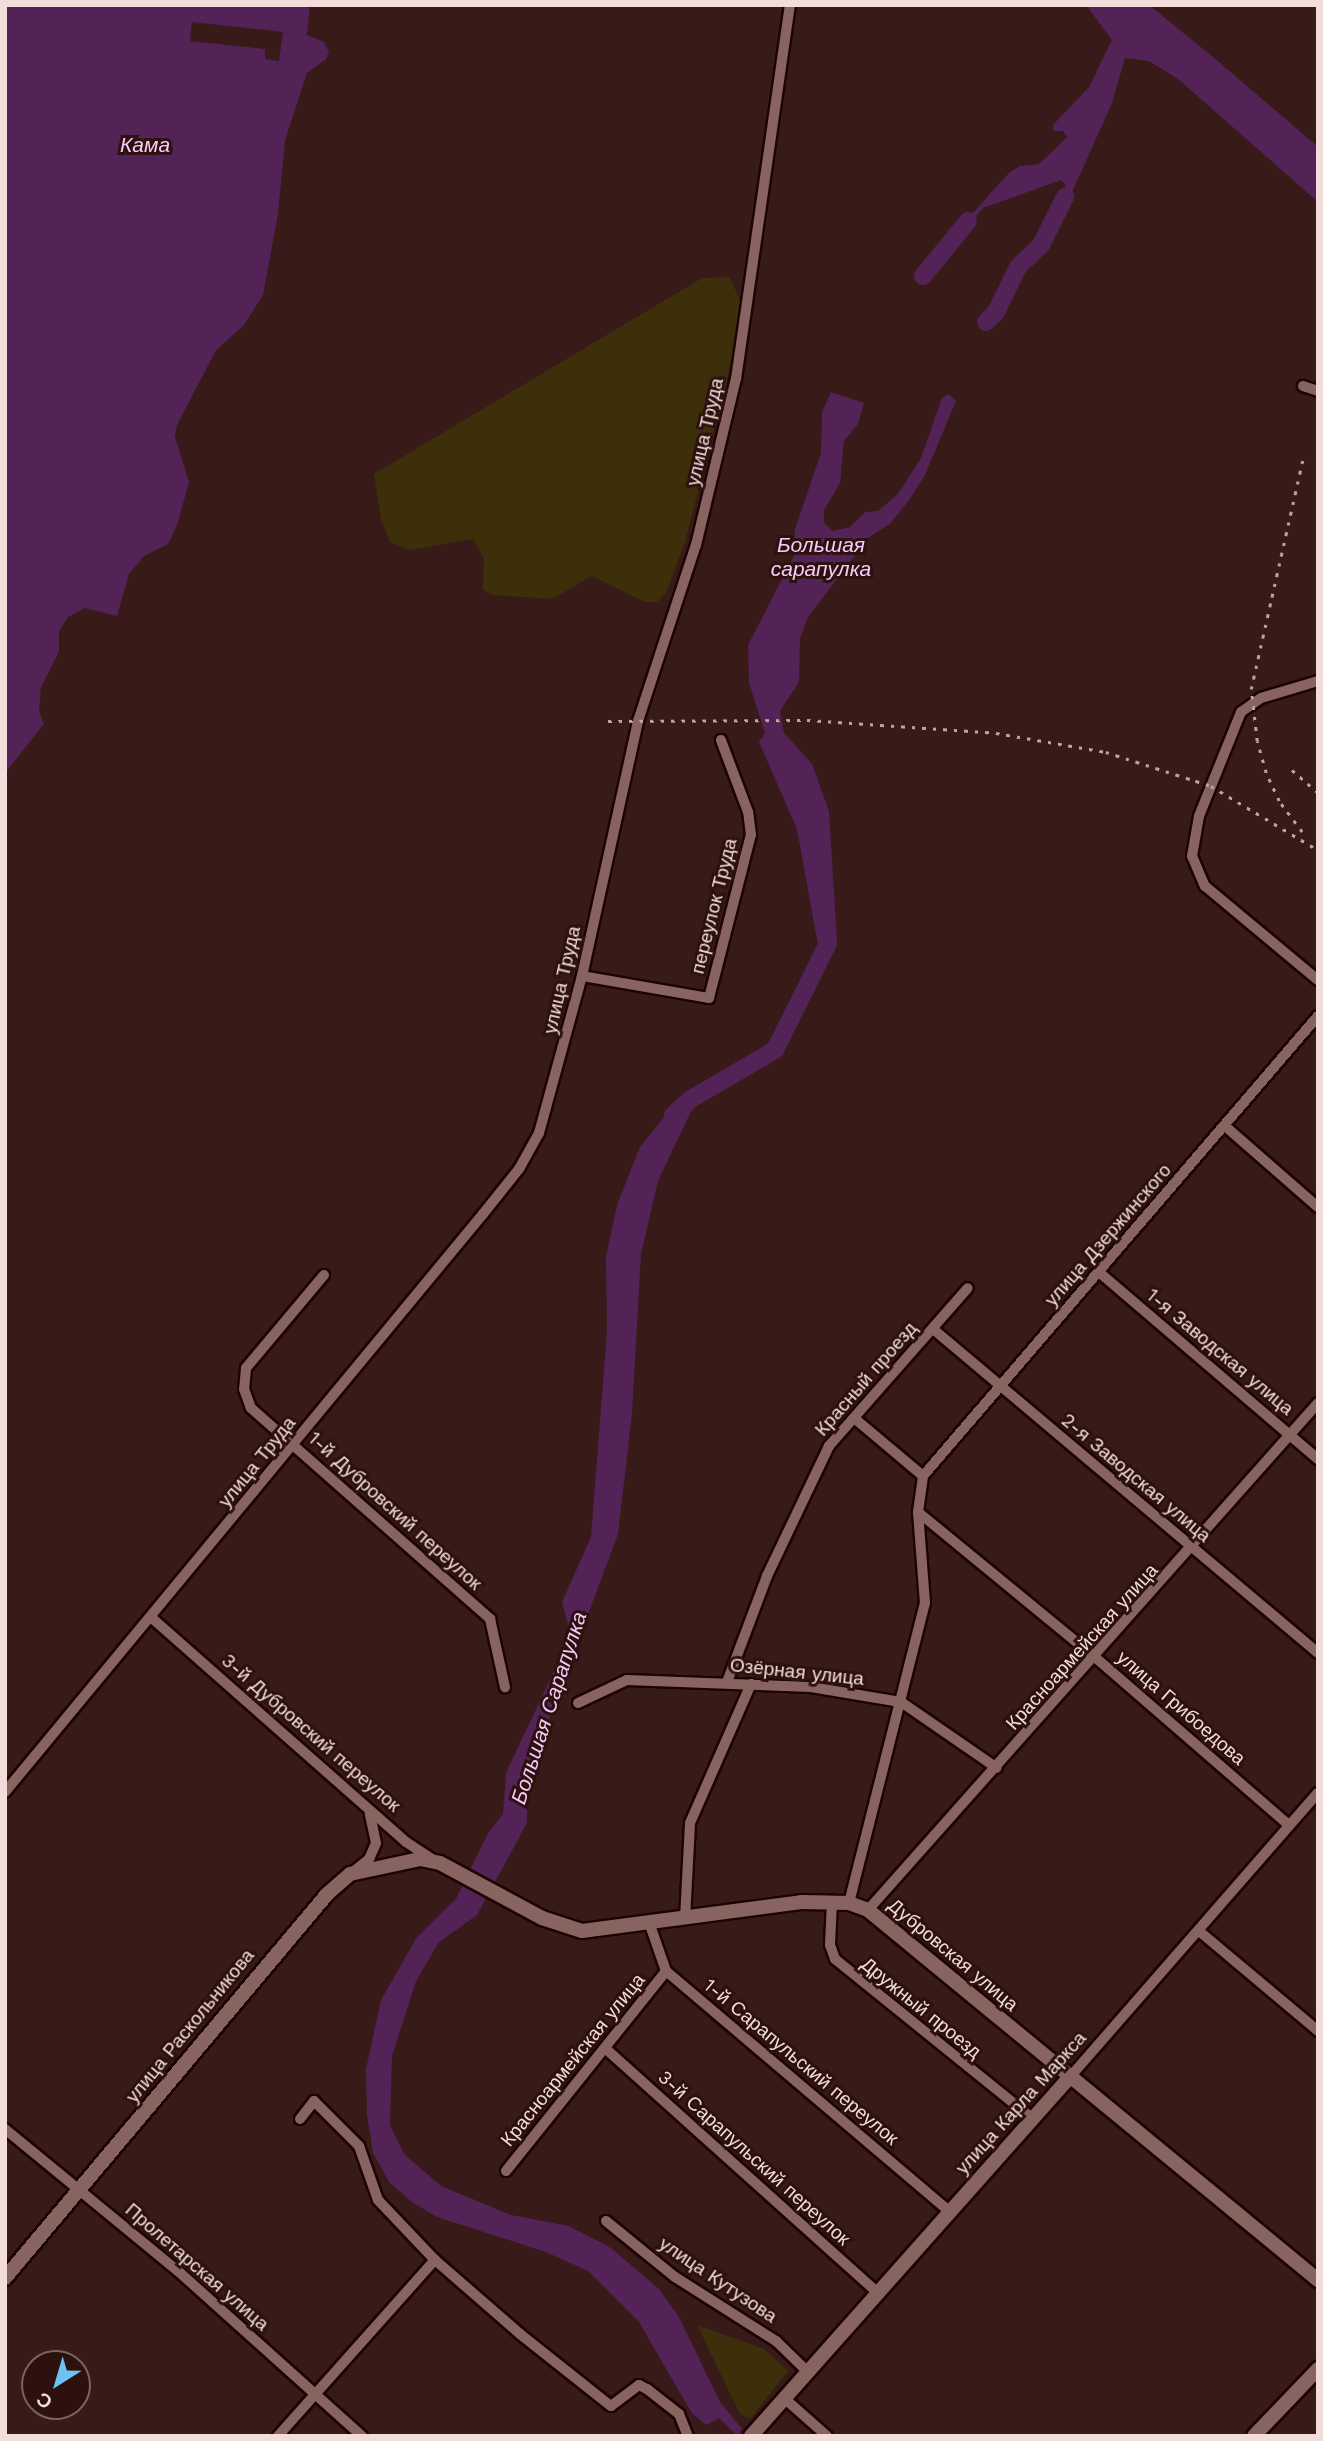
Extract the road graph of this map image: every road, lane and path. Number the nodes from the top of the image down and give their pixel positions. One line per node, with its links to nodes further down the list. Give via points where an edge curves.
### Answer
1 (790, 5): 6 (street, улица Труда, via 736,379 696,545 638,721)
2 (1303, 386): 3 (street)
3 (1318, 391)
4 (1318, 681): 7 (street, via 1261,698 1236,719 1199,816 1192,856 1205,886)
5 (721, 740): 6 (street, переулок Труда, via 748,812 751,835 709,998)
6 (582, 976): 19 (street, улица Труда, via 556,1083 539,1133 519,1169)
7 (1318, 980)
8 (1318, 1016): 9 (street, улица Дзержинского)
9 (1225, 1126): 10 (street); 11 (street, улица Дзержинского)
10 (1318, 1207)
11 (1100, 1273): 15 (street, улица Дзержинского); 18 (street, 1-я Заводская улица)
12 (324, 1275): 19 (street, 1-й Дубровский переулок, via 246,1368 244,1389 251,1408)
13 (968, 1288): 14 (street, Красный проезд)
14 (933, 1329): 15 (street, 2-я Заводская улица); 17 (street, Красный проезд)
15 (999, 1385): 21 (street, улица Дзержинского); 23 (street, 2-я Заводская улица)
16 (1318, 1403): 18 (street, Красноармейская улица)
17 (855, 1418): 21 (street); 27 (street, Красный проезд, via 829,1446 767,1576)
18 (1291, 1435): 20 (street, 1-я Заводская улица); 23 (street, Красноармейская улица)
19 (294, 1444): 24 (street, улица Труда); 29 (street, 1-й Дубровский переулок, via 490,1619)
20 (1318, 1459)
21 (923, 1476): 22 (street)
22 (918, 1512): 26 (street, улица Грибоедова); 30 (street, via 925,1604)
23 (1194, 1548): 25 (street, 2-я Заводская улица); 26 (street, Красноармейская улица)
24 (153, 1619): 33 (street, улица Труда); 35 (street, 3-й Дубровский переулок)
25 (1318, 1653)
26 (1096, 1658): 32 (street, Красноармейская улица); 36 (street, улица Грибоедова)
27 (727, 1682): 28 (street, Озёрная улица); 31 (street, Озёрная улица, via 627,1681)
28 (751, 1684): 30 (street, Озёрная улица, via 811,1687); 42 (street, via 690,1823)
29 (505, 1687)
30 (901, 1702): 32 (street, Озёрная улица); 40 (street)
31 (578, 1703)
32 (997, 1768): 41 (street, Красноармейская улица)
33 (5, 1792)
34 (1318, 1793): 36 (street, улица Карла Маркса)
35 (366, 1807): 37 (street, 3-й Дубровский переулок, via 406,1842); 38 (street, via 374,1819 376,1843 369,1858)
36 (1289, 1825): 44 (street, улица Карла Маркса)
37 (446, 1866): 38 (main road, via 399,1861); 43 (main road, Дубровская улица, via 582,1931)
38 (350, 1874): 53 (main road, улица Раскольникова, via 292,1933)
39 (832, 1902): 40 (main road, Дубровская улица); 42 (main road, Дубровская улица, via 766,1905); 50 (street, Дружный проезд, via 830,1945 835,1959)
40 (849, 1903): 41 (main road, Дубровская улица)
41 (868, 1910): 48 (main road, Дубровская улица)
42 (685, 1919): 43 (main road, Дубровская улица)
43 (650, 1925): 45 (street)
44 (1199, 1931): 46 (street); 48 (street, улица Карла Маркса)
45 (666, 1971): 47 (street, Красноармейская улица); 54 (street, 1-й Сарапульский переулок)
46 (1318, 2031)
47 (607, 2049): 52 (street, Красноармейская улица); 59 (street, 3-й Сарапульский переулок)
48 (1070, 2077): 50 (main road, улица Карла Маркса); 58 (main road, Дубровская улица)
49 (300, 2119): 56 (street, via 314,2101 359,2146 378,2200)
50 (1032, 2119): 54 (main road, улица Карла Маркса)
51 (5, 2129): 53 (street, Пролетарская улица)
52 (506, 2171)
53 (81, 2190): 57 (main road, улица Раскольникова); 62 (street, Пролетарская улица)
54 (950, 2212): 59 (main road, улица Карла Маркса)
55 (606, 2221): 61 (street, улица Кутузова, via 675,2277 776,2341)
56 (436, 2260): 62 (street); 66 (street, via 611,2406 639,2385 679,2414)
57 (5, 2278)
58 (1318, 2280)
59 (878, 2293): 61 (main road, улица Карла Маркса)
60 (1318, 2369): 69 (main road)
61 (808, 2372): 63 (main road, улица Карла Маркса)
62 (314, 2393): 64 (street); 65 (street, Пролетарская улица)
63 (785, 2398): 67 (main road, улица Карла Маркса); 68 (street)
64 (278, 2436)
65 (362, 2436)
66 (688, 2436)
67 (751, 2436)
68 (827, 2436)
69 (1254, 2436)

